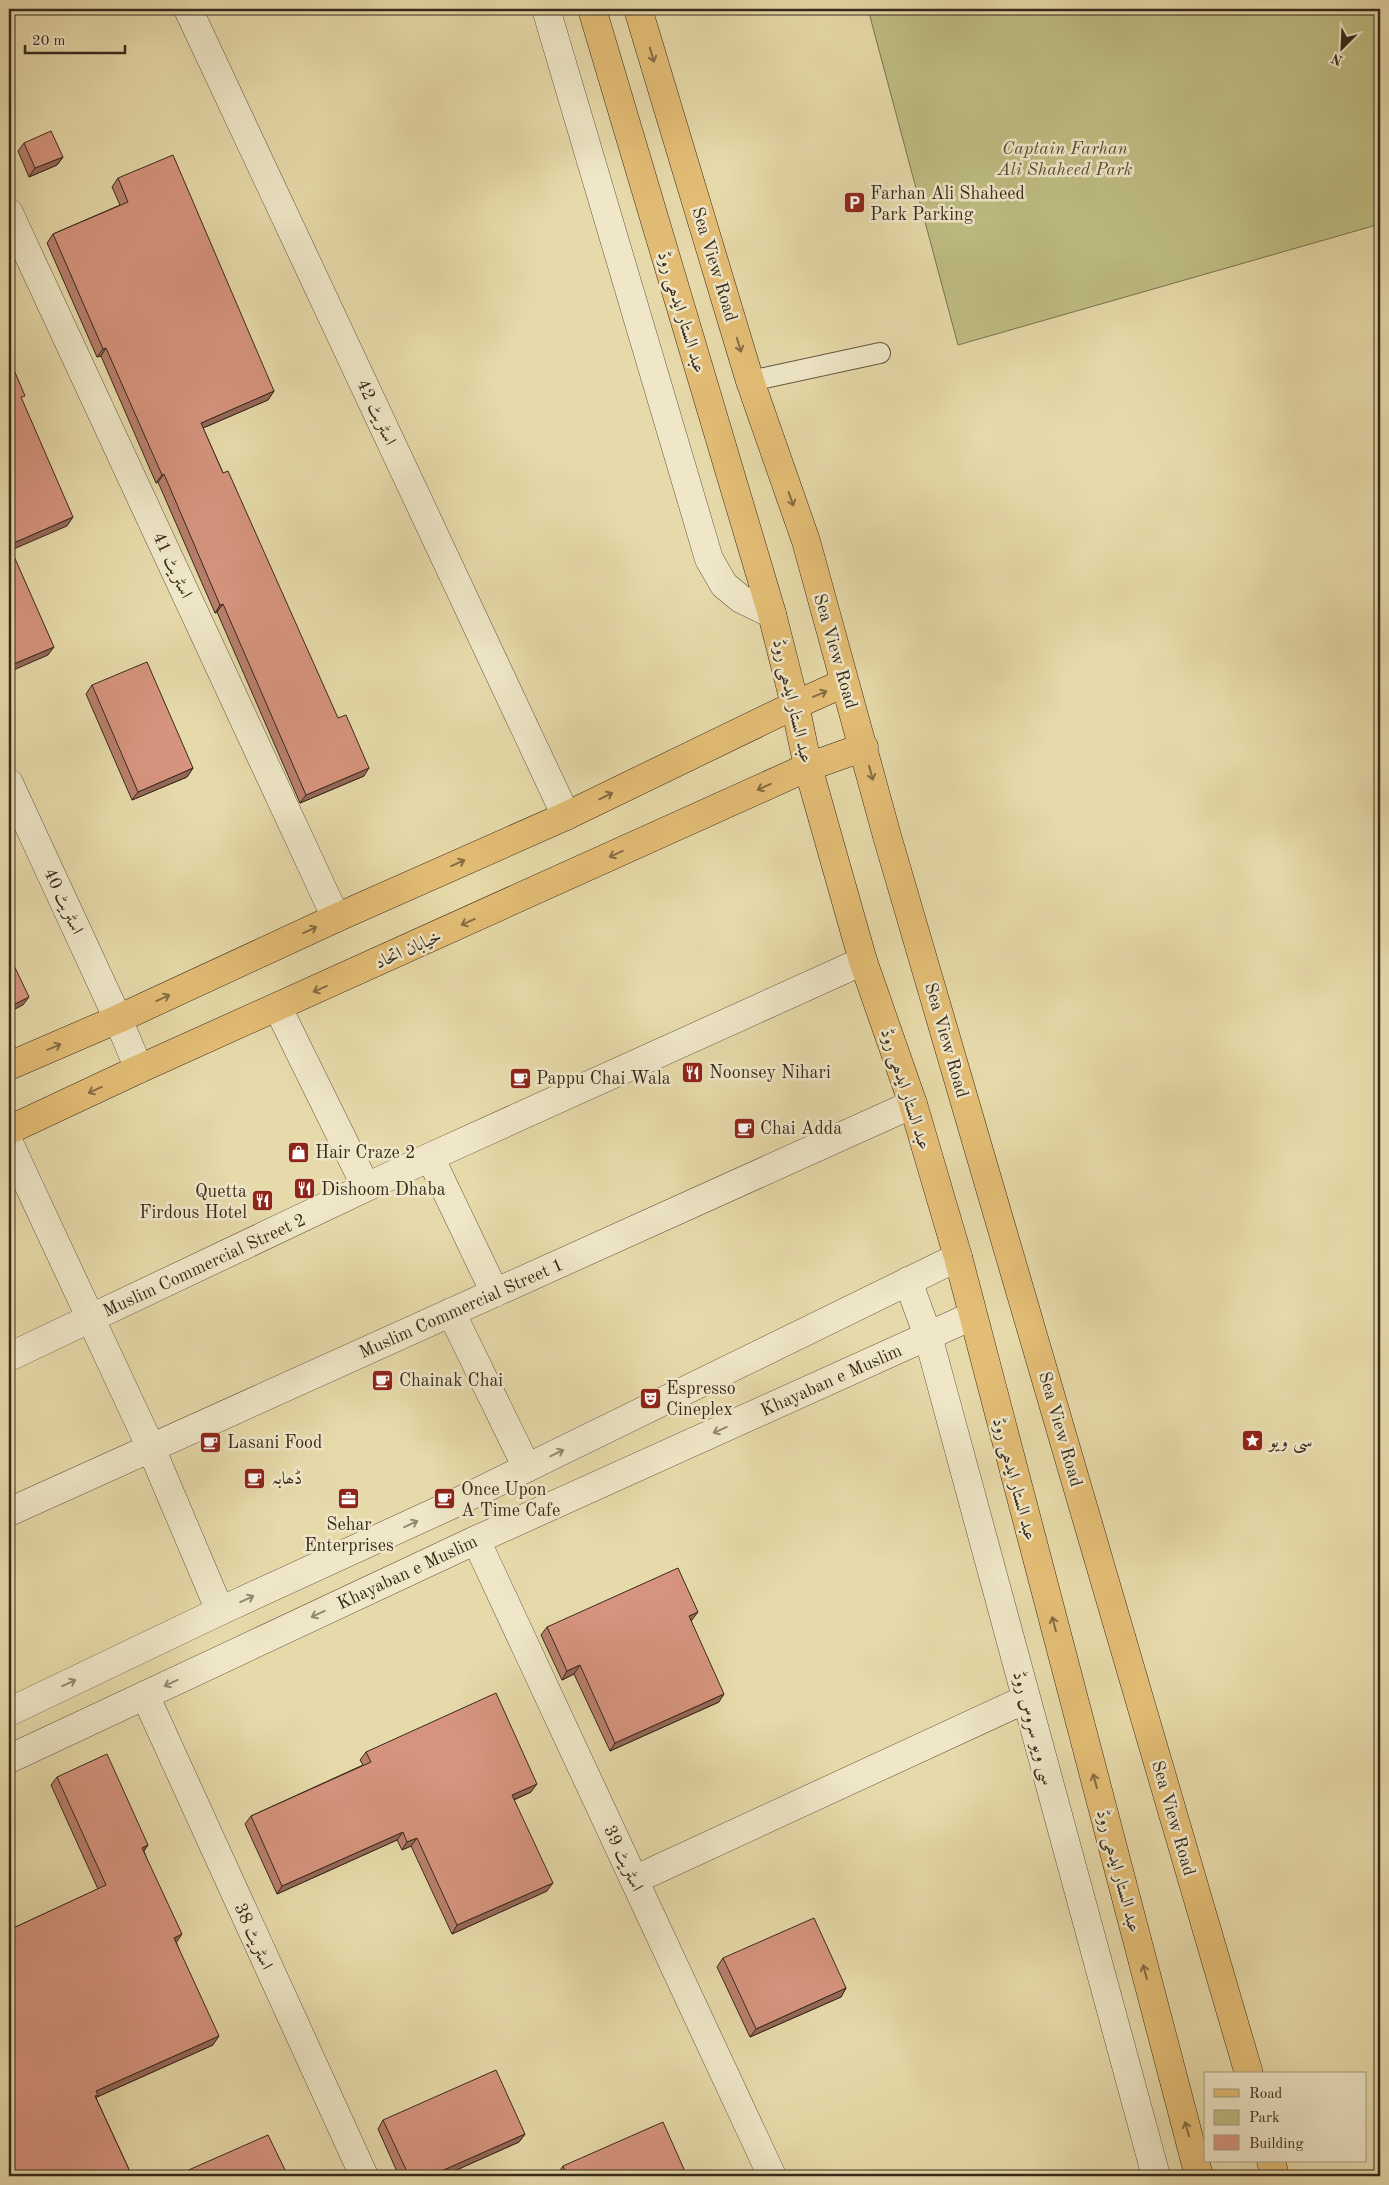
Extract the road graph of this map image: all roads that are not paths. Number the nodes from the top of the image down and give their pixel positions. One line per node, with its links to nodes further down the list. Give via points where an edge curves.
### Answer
1 (188, 9): 14 (street, اسٹریٹ 42)
2 (546, 9): 8 (street, via 709,559 724,585 741,599)
3 (592, 9): 8 (main road, عبد الستار ایدھی روڈ)
4 (638, 9): 7 (main road, Sea View Road, one-way to 7)
5 (9, 213): 15 (street, اسٹریٹ 41)
6 (880, 353): 7 (lane)
7 (750, 381): 9 (main road, Sea View Road, one-way to 9, via 806,541)
8 (772, 614): 10 (main road, عبد الستار ایدھی روڈ)
9 (844, 684): 10 (main road, one-way to 9); 11 (main road, Sea View Road)
10 (795, 704): 12 (main road, عبد الستار ایدھی روڈ); 14 (main road, one-way to 10)
11 (864, 746): 12 (main road, خیابان اتحاد); 45 (main road, Sea View Road, one-way to 45, via 895,864)
12 (808, 767): 16 (main road, عبد الستار ایدھی روڈ); 17 (main road, خیابان اتحاد, one-way to 17)
13 (9, 783): 18 (street, اسٹریٹ 40)
14 (566, 816): 15 (main road, one-way to 14)
15 (336, 918): 18 (main road, one-way to 15)
16 (863, 961): 21 (main road, عبد الستار ایدھی روڈ); 24 (street, Muslim Commercial Street 2)
17 (278, 1008): 20 (main road, خیابان اتحاد); 25 (street)
18 (118, 1019): 19 (main road, one-way to 18); 20 (street, اسٹریٹ 40)
19 (9, 1066)
20 (139, 1069): 22 (main road, خیابان اتحاد, one-way to 22)
21 (913, 1104): 26 (main road, عبد الستار ایدھی روڈ); 28 (street, Muslim Commercial Street 1)
22 (9, 1130)
23 (9, 1143): 31 (street)
24 (430, 1158): 25 (street, Muslim Commercial Street 2); 28 (street)
25 (366, 1188): 31 (street, Muslim Commercial Street 2)
26 (958, 1257): 27 (street); 30 (main road, عبد الستار ایدھی روڈ)
27 (908, 1281): 32 (street, سی ویو سروس روڈ); 35 (street, one-way to 27)
28 (495, 1293): 29 (street, Muslim Commercial Street 1)
29 (451, 1312): 34 (street, Muslim Commercial Street 1); 35 (street)
30 (972, 1316): 32 (street, Khayaban e Muslim); 50 (main road, عبد الستار ایدھی روڈ, one-way to 30)
31 (90, 1318): 33 (street, Muslim Commercial Street 2); 34 (street)
32 (928, 1336): 37 (street, Khayaban e Muslim, one-way to 37); 40 (street, سی ویو سروس روڈ)
33 (9, 1357)
34 (151, 1448): 36 (street, Muslim Commercial Street 1); 38 (street)
35 (527, 1468): 38 (street, one-way to 35)
36 (9, 1512)
37 (476, 1540): 39 (street, Khayaban e Muslim, one-way to 39); 44 (street, اسٹریٹ 39)
38 (220, 1611): 41 (street, one-way to 38)
39 (145, 1695): 42 (street, Khayaban e Muslim); 47 (street, اسٹریٹ 38)
40 (1026, 1699): 44 (street); 49 (street, سی ویو سروس روڈ)
41 (20, 1706): 42 (street)
42 (50, 1739): 43 (street, Khayaban e Muslim)
43 (9, 1759)
44 (634, 1880): 48 (street, اسٹریٹ 39)
45 (1248, 2072)
46 (1271, 2162): 51 (main road)
47 (364, 2176)
48 (772, 2176)
49 (1156, 2176)
50 (1199, 2176)
51 (1274, 2176)

